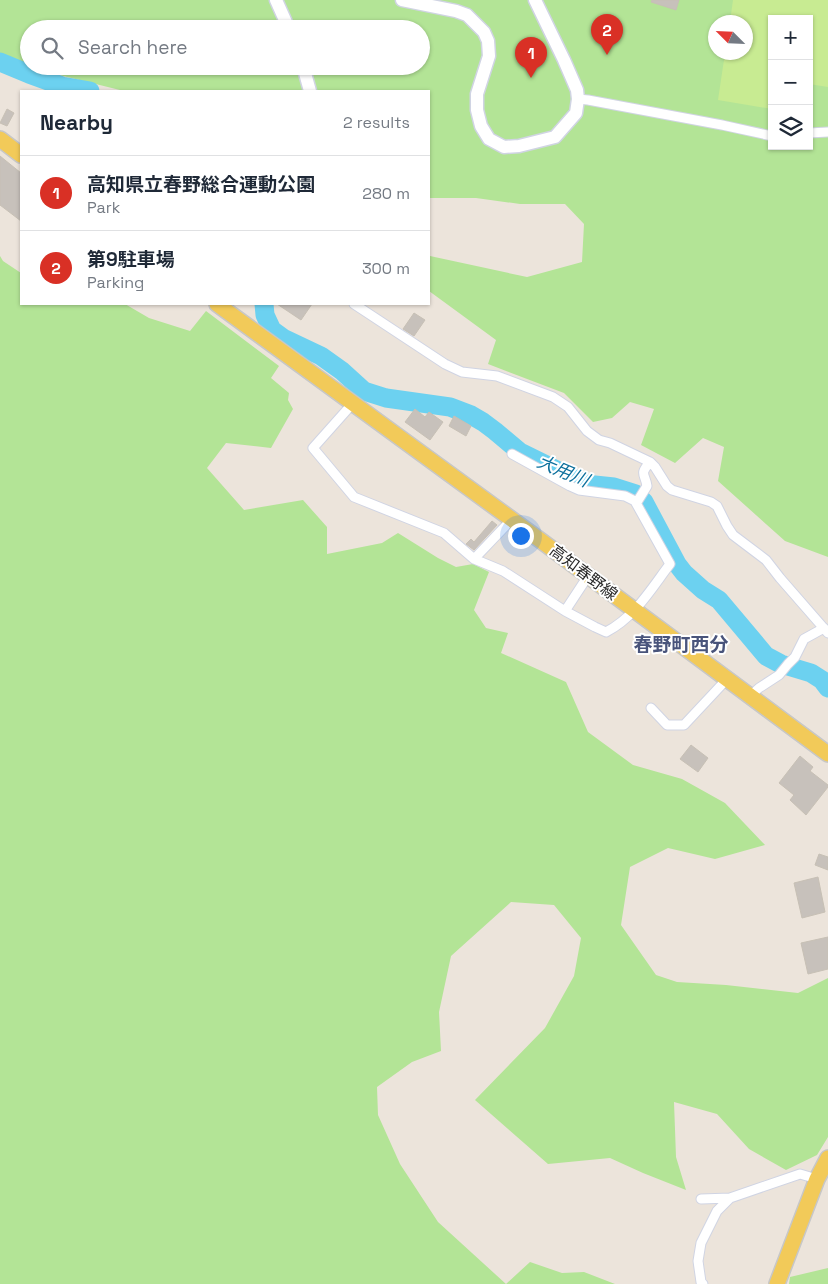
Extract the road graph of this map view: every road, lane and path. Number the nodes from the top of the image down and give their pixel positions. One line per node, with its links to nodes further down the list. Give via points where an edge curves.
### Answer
1 (276, 0): 4 (street)
2 (402, 0): 7 (street, via 467,15 484,32 489,56 477,94 477,110 489,139 504,147 555,137 576,113)
3 (535, 0): 7 (street, via 564,60)
4 (285, 20)
5 (306, 75): 6 (street)
6 (310, 90)
7 (578, 99): 10 (street)
8 (828, 132): 9 (street)
9 (813, 133)
10 (768, 135)
11 (0, 139): 12 (main road)
12 (20, 154)
13 (221, 305): 15 (main road, 高知春野線)
14 (356, 305): 17 (street, via 462,372 497,376 553,397 568,407 586,431 599,440)
15 (353, 403): 19 (main road, 高知春野線); 20 (street, via 313,448 354,497 444,533)
16 (512, 454): 18 (street, via 579,490)
17 (650, 462): 18 (street, via 643,473 647,486); 24 (street, via 672,490 717,506 733,535 766,560)
18 (640, 498): 23 (street, via 636,503 670,564)
19 (512, 519): 20 (street); 21 (main road, 高知春野線)
20 (474, 559): 22 (street, via 502,571)
21 (588, 576): 22 (street); 23 (main road, 高知春野線)
22 (565, 610): 23 (street, via 606,632)
23 (635, 611): 25 (main road, 高知春野線)
24 (826, 630): 26 (street, via 804,639 795,657 779,675)
25 (727, 679): 26 (main road, 高知春野線); 27 (street, via 684,725 667,725)
26 (750, 696): 28 (main road, 高知春野線)
27 (651, 708)
28 (828, 754)
29 (828, 1158): 30 (main road)
30 (822, 1174): 31 (street, via 800,1174); 34 (main road)
31 (730, 1198): 32 (street); 33 (street, via 716,1210 700,1243 698,1261 700,1282)
32 (701, 1199)
33 (703, 1284)
34 (777, 1284)

